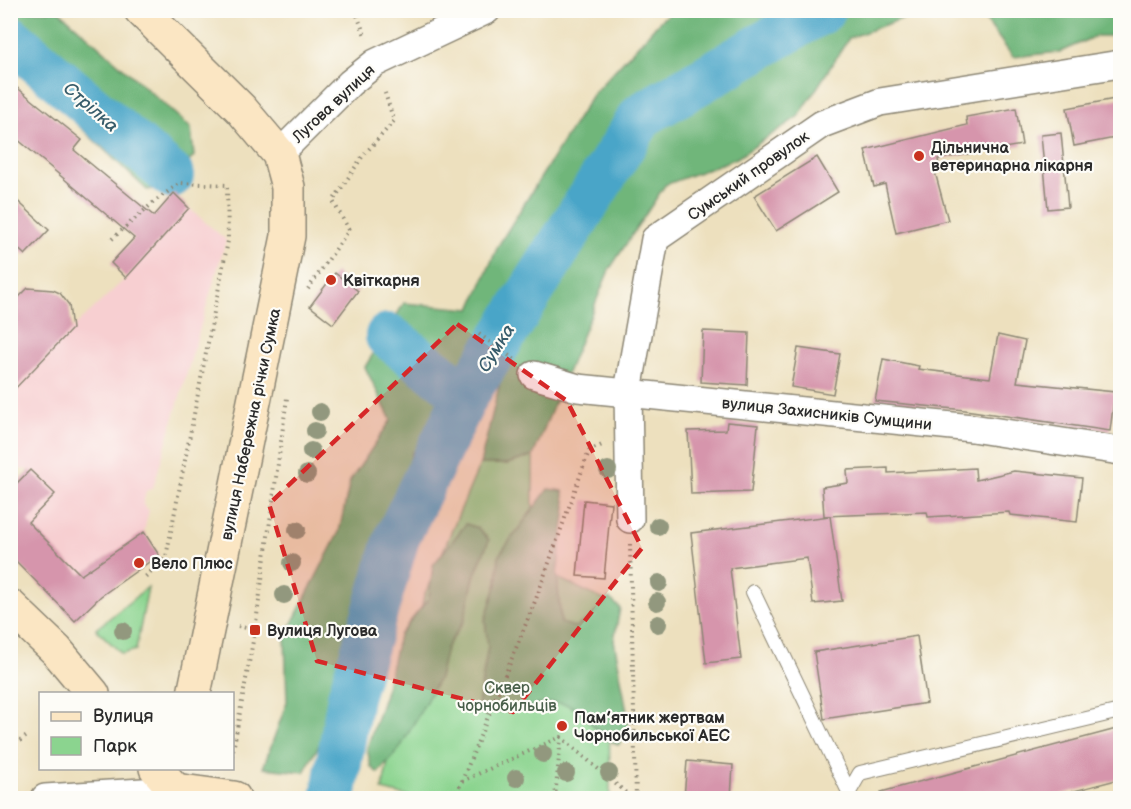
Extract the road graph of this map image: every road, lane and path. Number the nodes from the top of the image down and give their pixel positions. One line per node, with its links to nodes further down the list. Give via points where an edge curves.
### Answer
1 (141, 10): 5 (main road, via 241,109)
2 (487, 10): 3 (street, Лугова вулиця)
3 (375, 63): 5 (street, Лугова вулиця); 7 (path, via 394,121 362,156 333,201 349,230)
4 (1120, 64): 10 (street, Сумський провулок, via 880,102 822,124 655,239)
5 (279, 154): 19 (main road, вулиця Набережна річки Сумка, via 288,187 288,236)
6 (111, 239): 15 (path, via 180,183 227,185 228,241 166,557)
7 (301, 298)
8 (479, 334): 9 (path)
9 (534, 375): 10 (street, вулиця Захисників Сумщини, via 578,388)
10 (628, 391): 12 (street, Сумський провулок); 13 (street, вулиця Захисників Сумщини, via 972,428)
11 (288, 393): 23 (path, via 255,630)
12 (627, 433): 14 (street, Сумський провулок); 26 (path, via 589,451 536,600)
13 (1120, 451)
14 (630, 519): 32 (path)
15 (145, 577)
16 (753, 592): 27 (lane)
17 (10, 606): 18 (main road)
18 (92, 692)
19 (194, 692)
20 (1120, 711): 27 (lane, via 860,773)
21 (27, 735): 24 (path)
22 (561, 737): 26 (path); 31 (path); 32 (path)
23 (234, 745)
24 (10, 748)
25 (171, 781): 28 (street); 29 (main road)
26 (461, 781): 30 (path)
27 (850, 795)
28 (45, 798)
29 (234, 798)
30 (455, 798)
31 (555, 798)
32 (634, 798)

